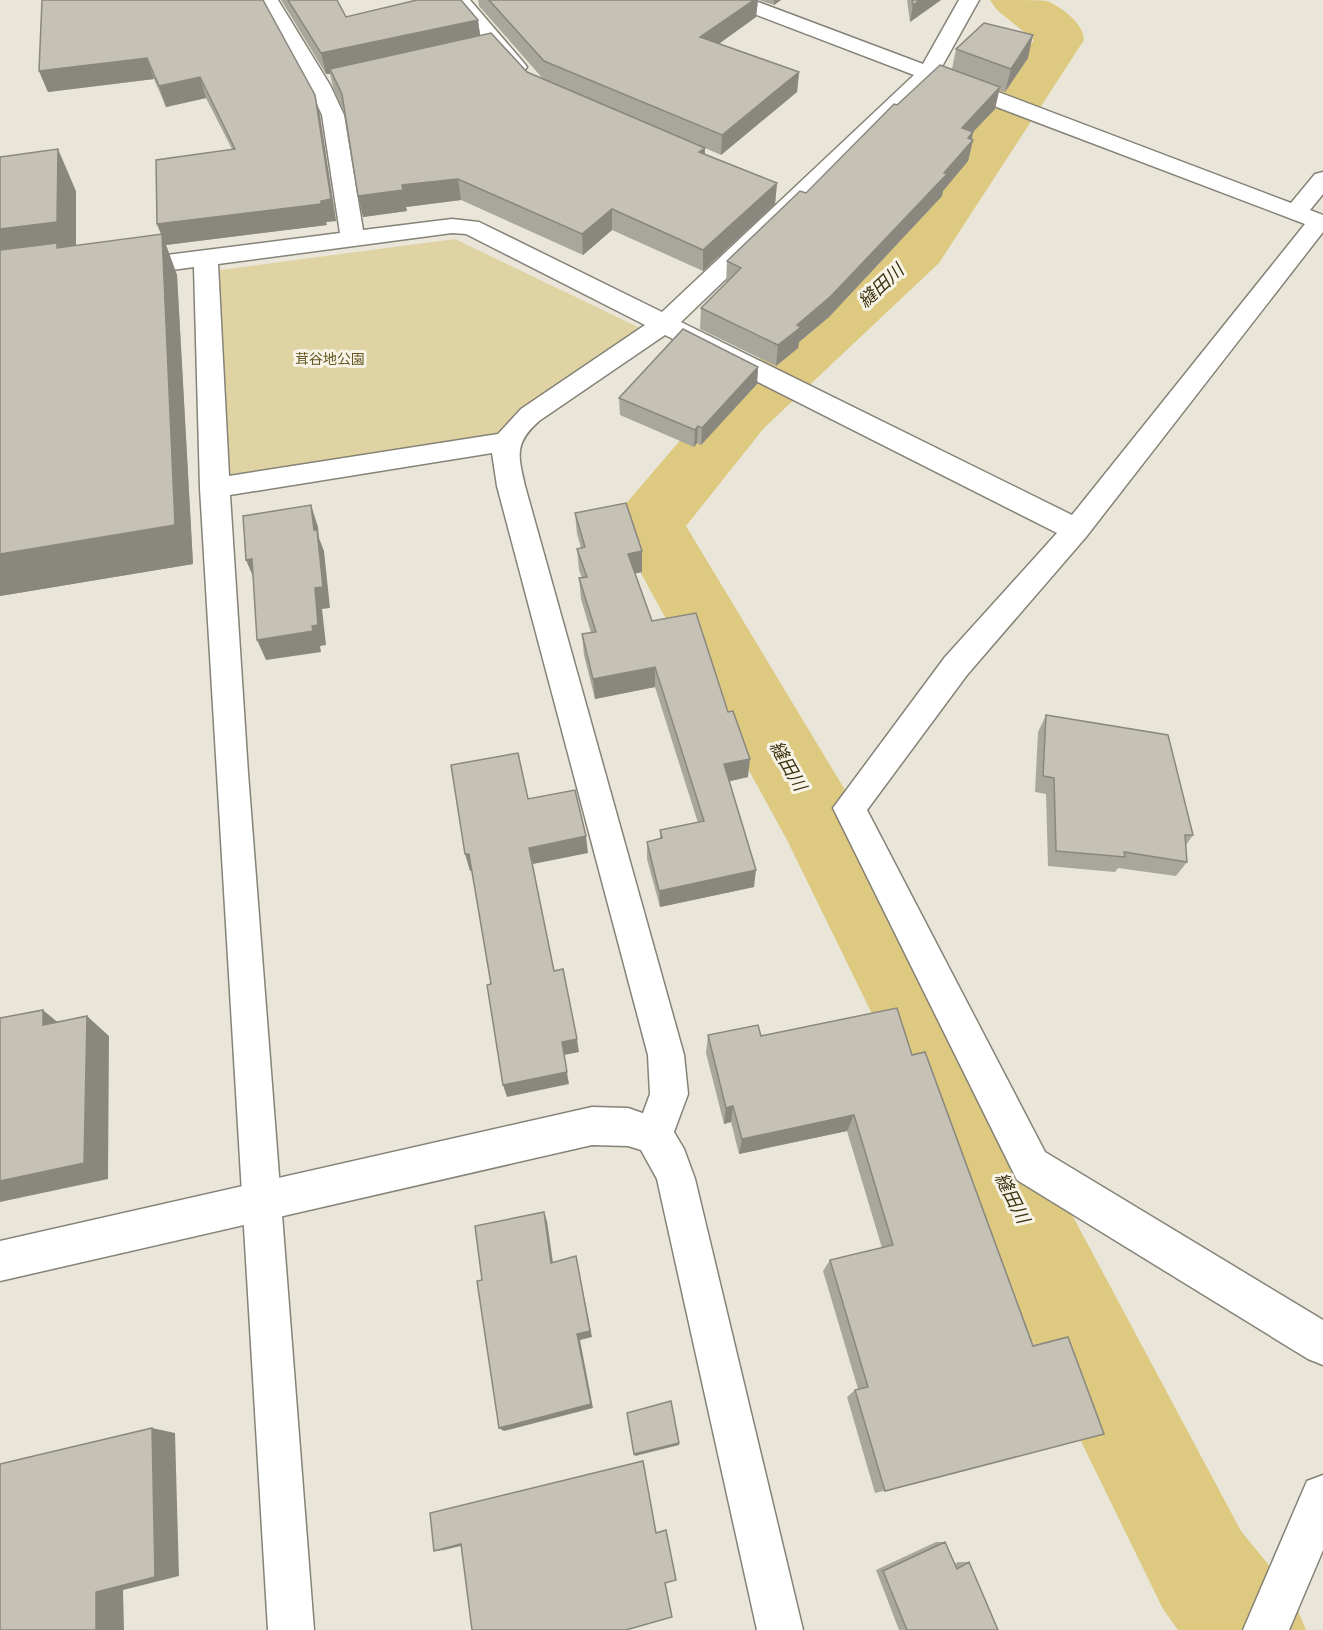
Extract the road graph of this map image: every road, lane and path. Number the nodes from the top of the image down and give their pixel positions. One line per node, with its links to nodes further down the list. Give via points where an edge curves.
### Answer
1 (268, 0): 10 (street)
2 (459, 0): 5 (street)
3 (735, 0): 7 (street)
4 (969, 0): 7 (street)
5 (498, 45): 6 (street); 9 (street)
6 (476, 50)
7 (928, 73): 13 (street); 14 (street)
8 (341, 80): 10 (street)
9 (532, 84)
10 (319, 85): 15 (street, via 333,115)
11 (1323, 179): 14 (street)
12 (775, 188): 13 (street)
13 (797, 198): 18 (street)
14 (1313, 219): 21 (street)
15 (353, 238): 16 (street); 18 (street, via 471,227)
16 (206, 257): 17 (street); 20 (street)
17 (105, 271)
18 (664, 322): 19 (street, via 530,416 510,432); 21 (street)
19 (505, 442): 20 (street); 22 (street, via 511,486 666,1056 669,1094)
20 (214, 488): 23 (street)
21 (1076, 530): 25 (street, via 957,666 849,808 1032,1166)
22 (654, 1135): 23 (street, via 628,1127 592,1126); 28 (street, via 675,1179)
23 (261, 1201): 24 (street); 27 (street)
24 (0, 1261)
25 (1323, 1344)
26 (1323, 1497): 29 (street)
27 (291, 1630)
28 (780, 1630)
29 (1266, 1630)

